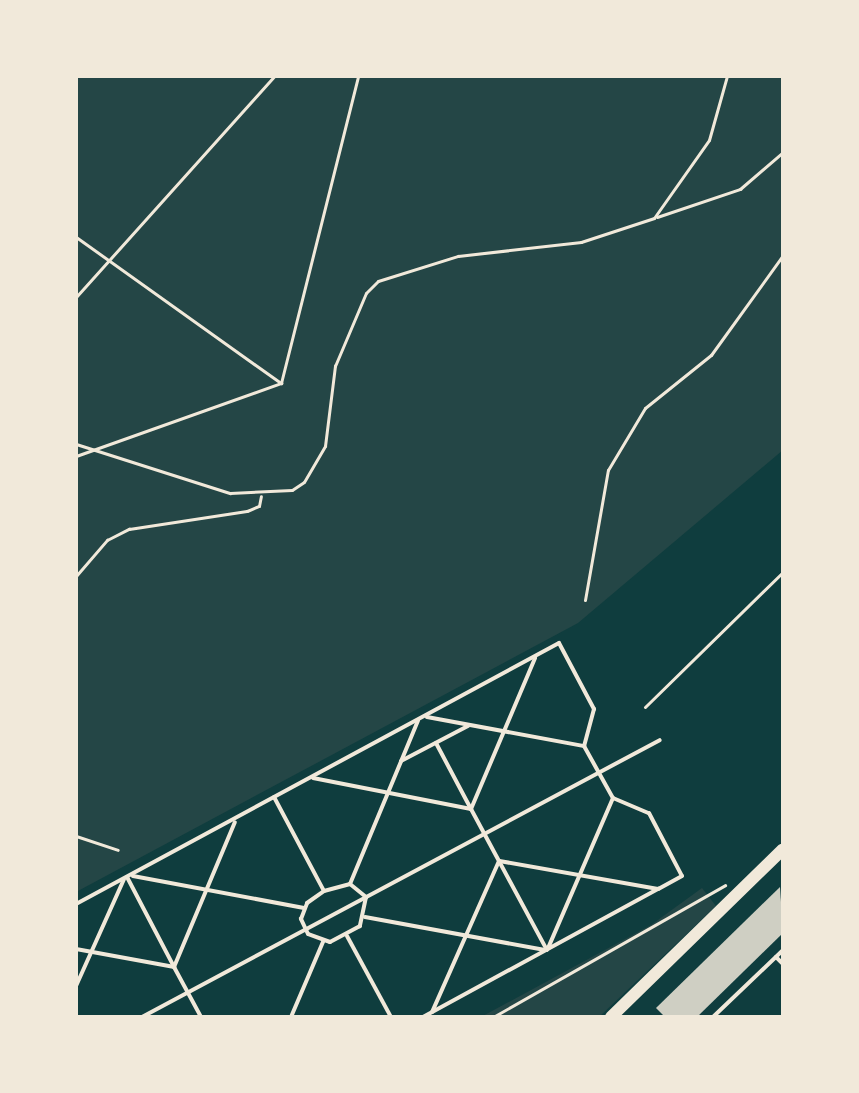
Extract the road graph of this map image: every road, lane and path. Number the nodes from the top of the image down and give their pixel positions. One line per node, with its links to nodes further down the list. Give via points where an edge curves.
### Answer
1 (274, 76): 8 (path)
2 (358, 76): 10 (path)
3 (727, 76): 5 (path, via 709,140)
4 (783, 152): 5 (path, via 740,189)
5 (654, 218): 14 (path, via 581,242 458,256 378,281 366,293 335,366 325,446 316,466 292,490)
6 (76, 237): 8 (path)
7 (783, 255): 17 (path, via 711,355 645,408 608,470)
8 (109, 259): 9 (path); 10 (path)
9 (76, 297)
10 (281, 383): 12 (path)
11 (76, 444): 12 (path)
12 (99, 448): 13 (path); 14 (path, via 200,485)
13 (76, 456)
14 (261, 496): 16 (path, via 259,506 247,511 129,529 107,540)
15 (783, 572): 19 (path)
16 (76, 576)
17 (585, 600)
18 (536, 656): 20 (lane); 23 (lane); 26 (lane, via 559,643 594,709)
19 (645, 707)
20 (425, 716): 21 (lane); 22 (lane)
21 (419, 719): 27 (lane); 29 (lane)
22 (470, 725): 23 (lane); 25 (lane)
23 (504, 732): 26 (lane); 33 (lane)
24 (660, 740): 28 (lane)
25 (436, 743): 27 (lane); 33 (lane)
26 (584, 746): 28 (lane)
27 (401, 761): 30 (lane)
28 (596, 773): 32 (lane); 35 (lane)
29 (313, 778): 30 (lane); 31 (lane)
30 (388, 793): 33 (lane); 42 (lane)
31 (274, 797): 34 (lane); 45 (lane)
32 (613, 798): 40 (lane); 44 (lane, via 649,813 682,876)
33 (471, 809): 35 (lane)
34 (236, 819): 41 (lane); 46 (lane)
35 (484, 832): 39 (lane); 47 (lane)
36 (76, 836): 38 (path)
37 (783, 849): 43 (main road)
38 (118, 850)
39 (499, 861): 40 (lane); 52 (lane); 56 (lane)
40 (580, 874): 44 (lane); 56 (lane)
41 (127, 877): 46 (lane); 48 (lane); 58 (lane); 61 (lane)
42 (350, 884): 45 (lane); 47 (lane)
43 (743, 888): 70 (path, via 718,884); 71 (main road)
44 (658, 889): 56 (lane)
45 (324, 891): 49 (lane)
46 (206, 892): 49 (lane); 61 (lane)
47 (366, 897): 50 (lane); 51 (lane)
48 (76, 904)
49 (304, 908): 51 (lane)
50 (365, 917): 52 (lane); 53 (lane)
51 (304, 930): 54 (lane); 63 (lane)
52 (466, 935): 56 (lane); 64 (lane)
53 (347, 936): 54 (lane); 68 (lane)
54 (323, 942): 67 (lane)
55 (76, 949): 58 (lane)
56 (547, 950): 64 (lane)
57 (783, 950): 59 (lane)
58 (92, 952): 61 (lane); 62 (lane)
59 (776, 957): 60 (lane); 72 (lane)
60 (783, 964)
61 (174, 967): 63 (lane)
62 (76, 986)
63 (188, 992): 65 (lane); 66 (lane)
64 (432, 1012): 69 (lane)
65 (142, 1017)
66 (201, 1017)
67 (291, 1017)
68 (391, 1017)
69 (423, 1017)
70 (493, 1017)
71 (611, 1017)
72 (713, 1017)

